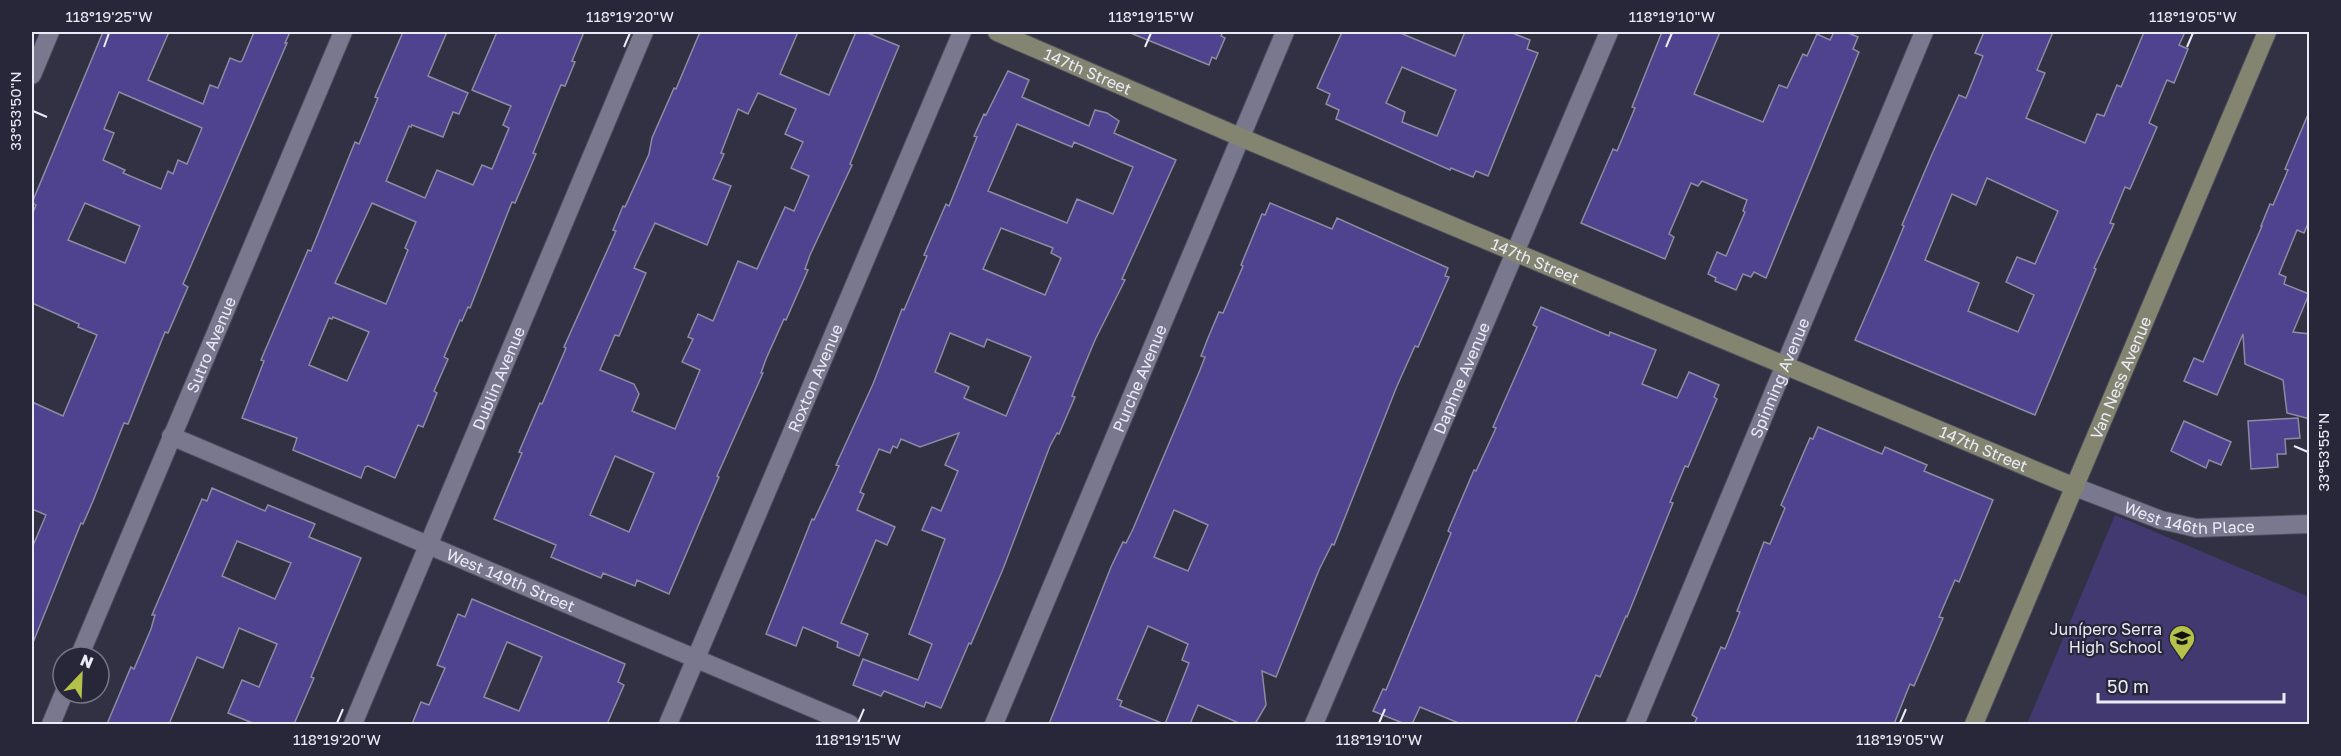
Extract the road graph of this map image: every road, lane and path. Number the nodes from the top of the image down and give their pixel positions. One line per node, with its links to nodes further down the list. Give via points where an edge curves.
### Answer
1 (50, 32): 10 (street)
2 (344, 32): 14 (street, Sutro Avenue)
3 (644, 32): 17 (street, Dublin Avenue)
4 (962, 32): 19 (street, Roxton Avenue)
5 (997, 32): 11 (street, 147th Street)
6 (1285, 32): 11 (street, Purche Avenue)
7 (1609, 32): 12 (street, Daphne Avenue)
8 (1924, 32): 13 (street, Spinning Avenue)
9 (2267, 32): 15 (street, Van Ness Avenue)
10 (32, 75)
11 (1240, 137): 12 (street, 147th Street); 25 (street, Purche Avenue)
12 (1515, 252): 13 (street, 147th Street); 26 (street, Daphne Avenue)
13 (1784, 367): 15 (street, 147th Street); 27 (street, Spinning Avenue)
14 (171, 436): 17 (street, West 149th Street); 18 (street, Sutro Avenue)
15 (2074, 487): 16 (street, West 146th Place, via 2161,520 2196,528); 28 (street, Van Ness Avenue)
16 (2310, 524)
17 (428, 545): 19 (street, West 149th Street); 22 (street, Dublin Avenue)
18 (84, 645)
19 (695, 659): 23 (street, Roxton Avenue); 24 (street, West 149th Street)
20 (59, 705): 21 (street)
21 (51, 724)
22 (352, 724)
23 (668, 724)
24 (850, 724)
25 (994, 724)
26 (1314, 724)
27 (1635, 724)
28 (1974, 724)

